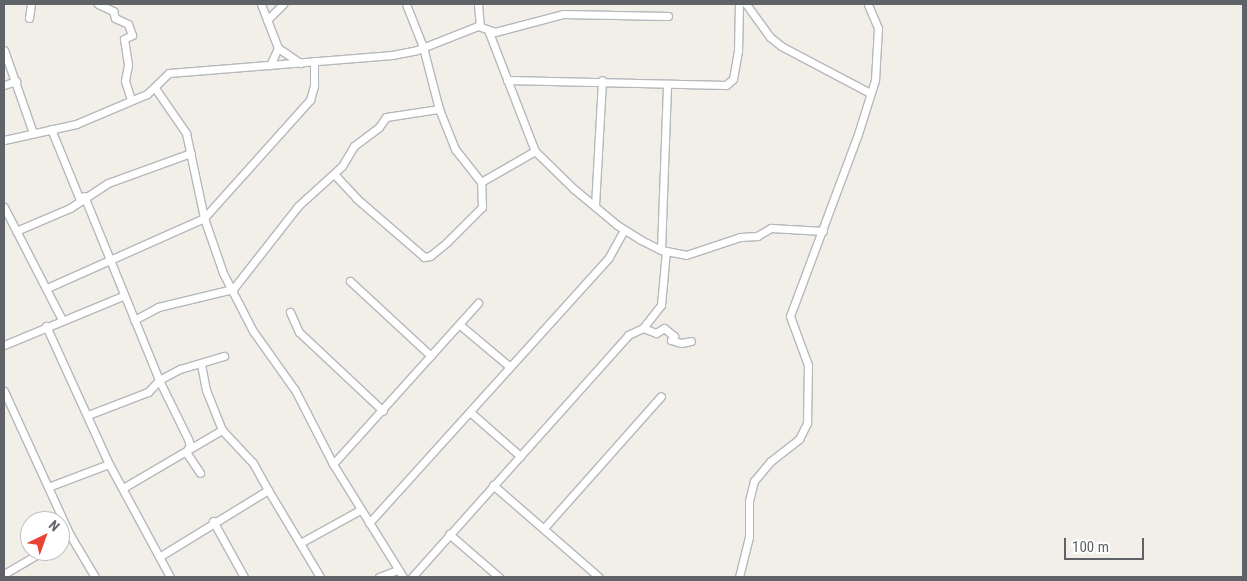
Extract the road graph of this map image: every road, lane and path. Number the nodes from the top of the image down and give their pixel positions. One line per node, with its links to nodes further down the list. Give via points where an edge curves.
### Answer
1 (32, 4): 13 (street)
2 (98, 4): 30 (street, via 128,24 132,35 124,39 128,65 125,81)
3 (261, 4): 14 (street)
4 (283, 4): 14 (street)
5 (406, 4): 17 (street)
6 (478, 4): 15 (street)
7 (576, 4): 11 (street)
8 (739, 4): 26 (street, via 741,24 730,83 721,86)
9 (746, 4): 29 (street, via 770,37 781,46)
10 (868, 4): 29 (street, via 878,39)
11 (576, 13): 12 (street); 16 (street, via 546,16 495,32)
12 (668, 16)
13 (28, 18)
14 (267, 20): 18 (street)
15 (480, 26): 16 (street); 17 (street)
16 (488, 30): 23 (street)
17 (423, 47): 21 (street, via 392,55); 31 (street)
18 (278, 48): 20 (street); 22 (street)
19 (4, 50): 25 (street)
20 (300, 62): 21 (street); 22 (street)
21 (314, 62): 42 (street, via 314,86 310,100)
22 (270, 65): 28 (street, via 169,73)
23 (507, 80): 24 (street); 35 (street)
24 (602, 80): 26 (street); 40 (street)
25 (16, 81): 27 (street); 33 (street)
26 (667, 84): 46 (street)
27 (4, 85)
28 (155, 88): 30 (street); 36 (street, via 178,118)
29 (870, 92): 45 (street)
30 (132, 99): 32 (street, via 76,124)
31 (439, 109): 37 (street, via 386,117 379,127 354,146); 38 (street, via 455,149)
32 (52, 129): 33 (street); 39 (street)
33 (33, 133): 34 (street)
34 (4, 140)
35 (535, 150): 38 (street); 40 (street)
36 (191, 154): 39 (street, via 108,183); 42 (street)
37 (334, 174): 38 (street, via 424,257 448,242 482,206); 50 (street, via 298,206)
38 (481, 182)
39 (82, 198): 44 (street, via 70,208); 47 (street)
40 (595, 206): 43 (street)
41 (4, 209): 44 (street)
42 (204, 218): 47 (street); 50 (street, via 214,255)
43 (624, 230): 46 (street); 64 (street, via 609,257)
44 (16, 231): 49 (street)
45 (823, 231): 46 (street, via 777,227 757,236 740,237 686,255); 102 (street, via 790,316 808,365 806,423 799,439 771,461 754,481 749,501 749,537)
46 (664, 251): 58 (street, via 660,305)
47 (108, 258): 49 (street); 51 (street)
48 (350, 281): 62 (street)
49 (48, 288): 54 (street)
50 (232, 289): 55 (street, via 158,307); 75 (street, via 253,331 295,390)
51 (123, 296): 54 (street); 55 (street)
52 (478, 303): 56 (street)
53 (290, 312): 68 (street, via 299,332)
54 (62, 320): 57 (street)
55 (134, 320): 65 (street)
56 (460, 325): 62 (street); 64 (street)
57 (46, 326): 60 (street); 70 (street)
58 (643, 328): 59 (street, via 656,332 664,328 674,336 671,340 680,343); 73 (street, via 628,335 618,345 584,388)
59 (691, 340)
60 (5, 342)
61 (224, 356): 63 (street)
62 (431, 356): 68 (street)
63 (202, 364): 65 (street, via 185,367); 71 (street, via 206,390)
64 (510, 367): 69 (street)
65 (159, 380): 70 (street, via 148,392); 72 (street, via 188,439 190,445)
66 (4, 391): 78 (street)
67 (661, 396): 85 (street)
68 (383, 411): 75 (street)
69 (470, 412): 73 (street); 84 (street)
70 (88, 415): 74 (street)
71 (222, 430): 72 (street); 80 (street, via 253,463)
72 (186, 452): 76 (street); 79 (street)
73 (520, 456): 77 (street)
74 (108, 464): 78 (street); 79 (street)
75 (334, 464): 81 (street)
76 (200, 473)
77 (493, 485): 85 (street); 86 (street)
78 (48, 488): 82 (street)
79 (123, 488): 89 (street)
80 (268, 490): 83 (street); 88 (street)
81 (360, 510): 84 (street); 88 (street)
82 (59, 511)
83 (214, 522): 89 (street); 95 (street)
84 (368, 523): 91 (street)
85 (544, 528): 101 (street)
86 (449, 534): 99 (street); 100 (street)
87 (70, 535): 93 (street)
88 (302, 542): 96 (street)
89 (159, 557): 94 (street)
90 (26, 561): 92 (street)
91 (397, 570): 97 (street); 98 (street)
92 (4, 574)
93 (95, 577)
94 (170, 577)
95 (244, 577)
96 (320, 577)
97 (379, 577)
98 (403, 577)
99 (412, 577)
100 (499, 577)
101 (598, 577)
102 (739, 577)

